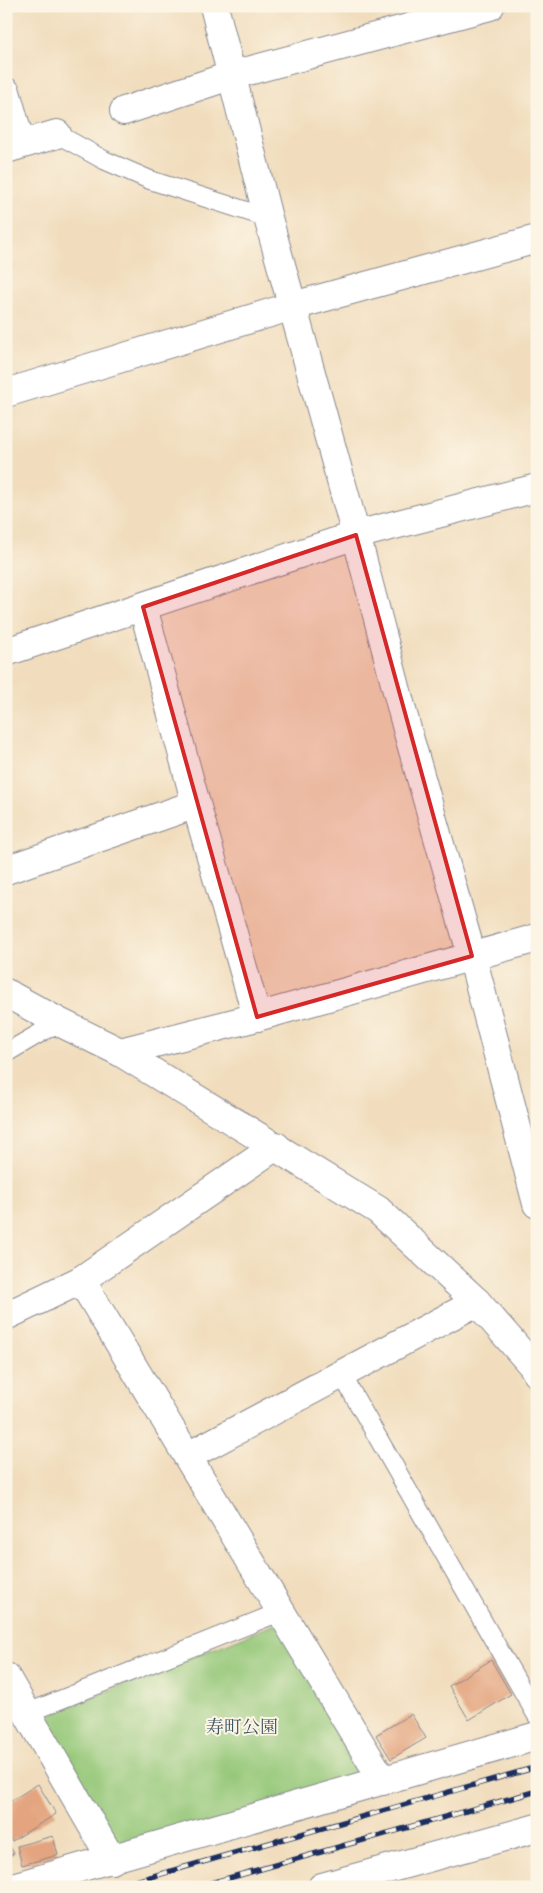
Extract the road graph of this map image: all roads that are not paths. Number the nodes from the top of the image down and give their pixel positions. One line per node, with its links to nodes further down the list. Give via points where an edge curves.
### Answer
1 (214, 6): 4 (street)
2 (490, 6): 3 (street)
3 (444, 12): 4 (street)
4 (234, 75): 6 (street); 9 (street)
5 (6, 92): 8 (street)
6 (124, 111)
7 (57, 134): 8 (street); 9 (lane, via 150,180)
8 (14, 147)
9 (268, 218): 11 (street)
10 (537, 239): 11 (street)
11 (293, 306): 12 (street); 14 (street)
12 (6, 393)
13 (537, 488): 14 (street)
14 (356, 535): 15 (street); 20 (street)
15 (143, 607): 16 (street); 17 (street)
16 (6, 652)
17 (196, 804): 18 (street); 22 (street)
18 (6, 870)
19 (537, 938): 20 (street)
20 (472, 956): 22 (street); 27 (street)
21 (6, 993): 23 (street)
22 (257, 1017): 24 (street)
23 (58, 1022): 24 (street); 25 (lane)
24 (120, 1052): 26 (street)
25 (6, 1053)
26 (276, 1146): 28 (street); 29 (street, via 378,1210)
27 (537, 1204)
28 (81, 1280): 30 (street); 33 (street)
29 (478, 1302): 31 (street); 32 (street)
30 (6, 1316)
31 (535, 1366)
32 (342, 1375): 33 (street); 37 (lane)
33 (188, 1456): 34 (street)
34 (280, 1612): 36 (lane); 39 (street)
35 (6, 1677): 36 (street)
36 (27, 1713): 41 (street)
37 (537, 1716)
38 (537, 1736): 39 (street)
39 (383, 1781): 41 (street)
40 (537, 1828): 43 (street)
41 (112, 1860): 42 (street)
42 (13, 1887)
43 (322, 1887)

